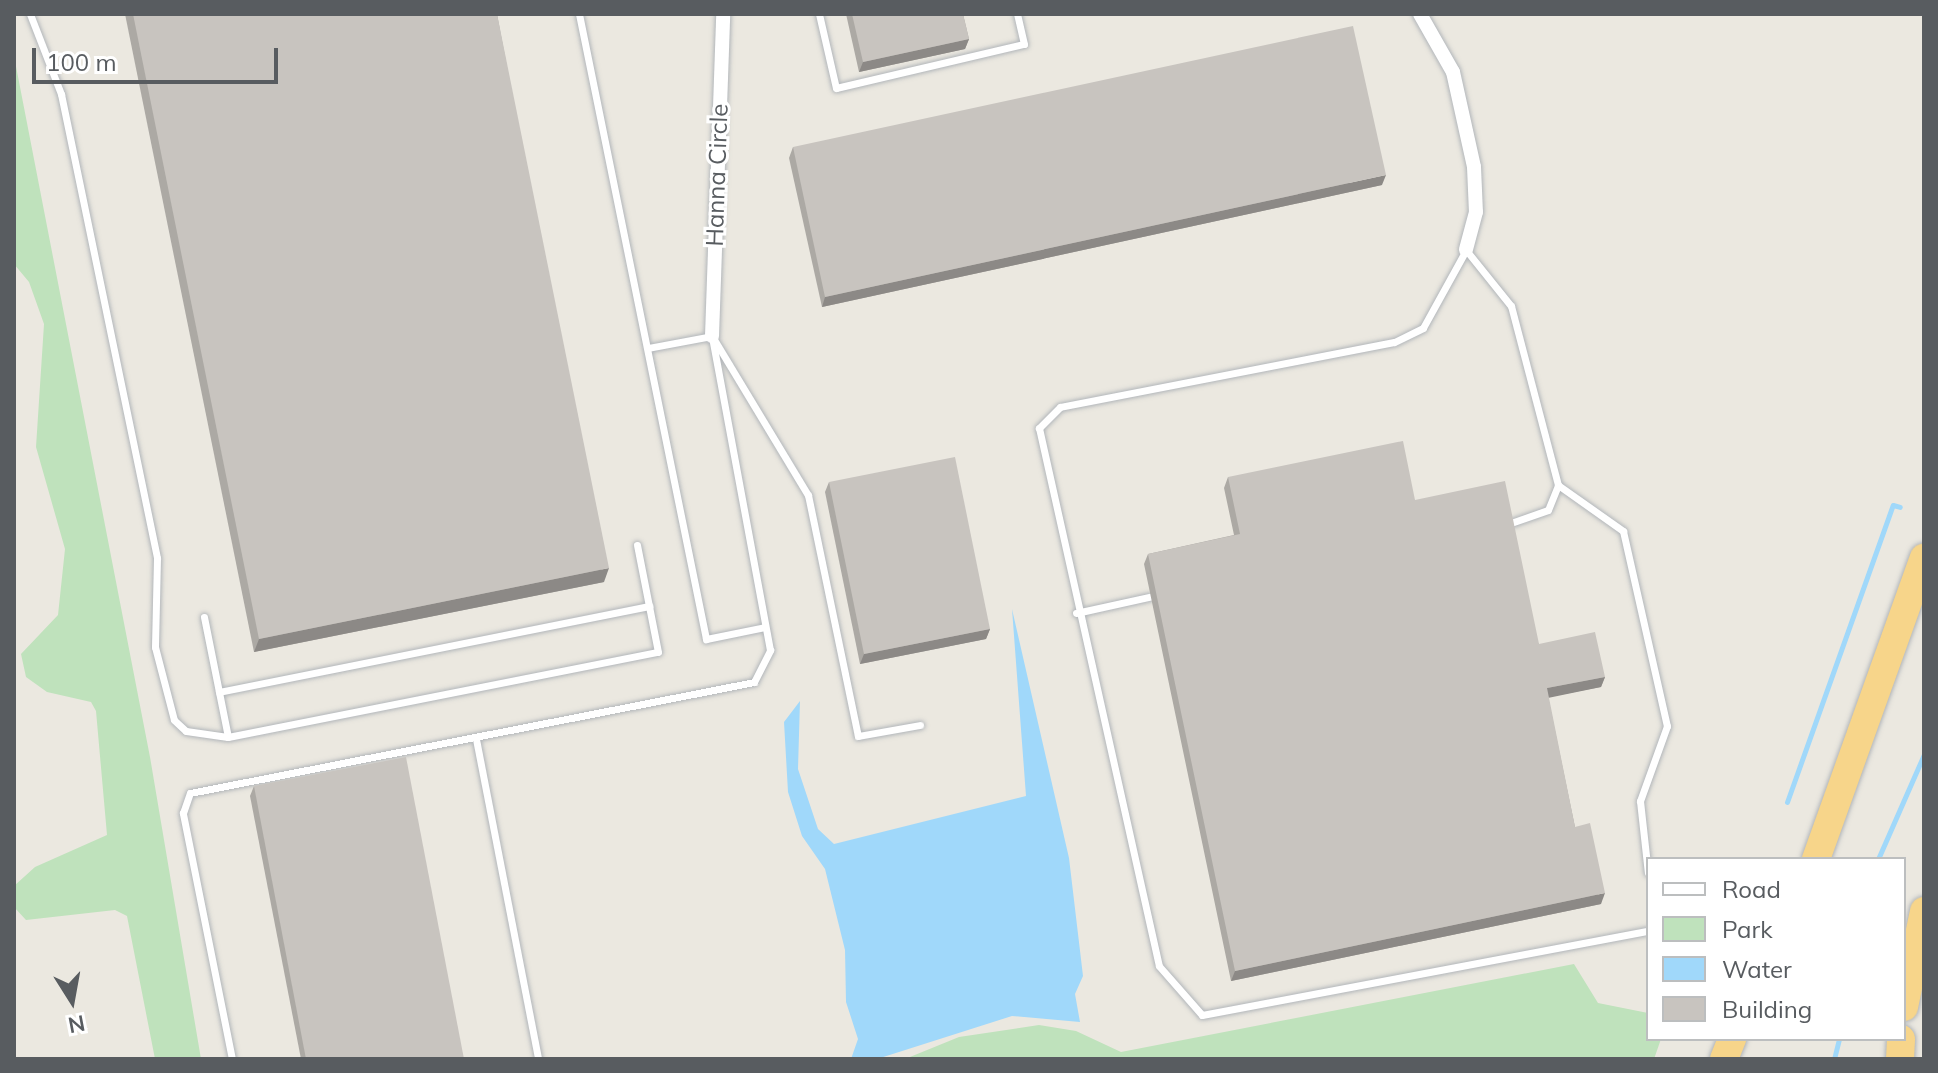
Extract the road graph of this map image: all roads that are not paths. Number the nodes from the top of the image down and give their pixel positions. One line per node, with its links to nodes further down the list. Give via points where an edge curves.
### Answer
1 (30, 14): 21 (lane, via 61,94 157,558 152,603 166,696 186,731)
2 (579, 14): 9 (lane)
3 (723, 14): 8 (street, Hanna Circle)
4 (819, 14): 5 (lane, via 836,88 1024,44)
5 (1017, 14)
6 (1420, 14): 7 (street, via 1453,72 1468,140 1477,203)
7 (1466, 250): 10 (lane, via 1511,306); 16 (lane, via 1423,328 1394,342 1060,407 1039,428)
8 (712, 336): 9 (lane); 18 (lane); 20 (lane, via 808,495 858,736)
9 (648, 348): 18 (lane, via 706,639)
10 (1558, 485): 11 (lane, via 1548,510); 24 (lane, via 1623,531 1667,726 1640,801)
11 (1508, 524)
12 (637, 545): 15 (lane)
13 (1924, 558): 23 (highway)
14 (1149, 597): 16 (lane)
15 (649, 606): 19 (lane); 21 (lane, via 658,652)
16 (1076, 613): 28 (lane, via 1159,966 1202,1015)
17 (204, 617): 19 (lane)
18 (765, 627): 22 (lane, via 770,650 754,682)
19 (219, 692): 21 (lane)
20 (920, 725)
21 (228, 737)
22 (476, 739): 30 (lane, via 190,793 183,813); 31 (lane)
23 (1853, 752): 25 (highway); 26 (highway)
24 (1646, 857)
25 (1805, 857)
26 (1817, 857)
27 (1924, 911): 29 (highway)
28 (1646, 931)
29 (1906, 997)
30 (232, 1059)
31 (538, 1059)

